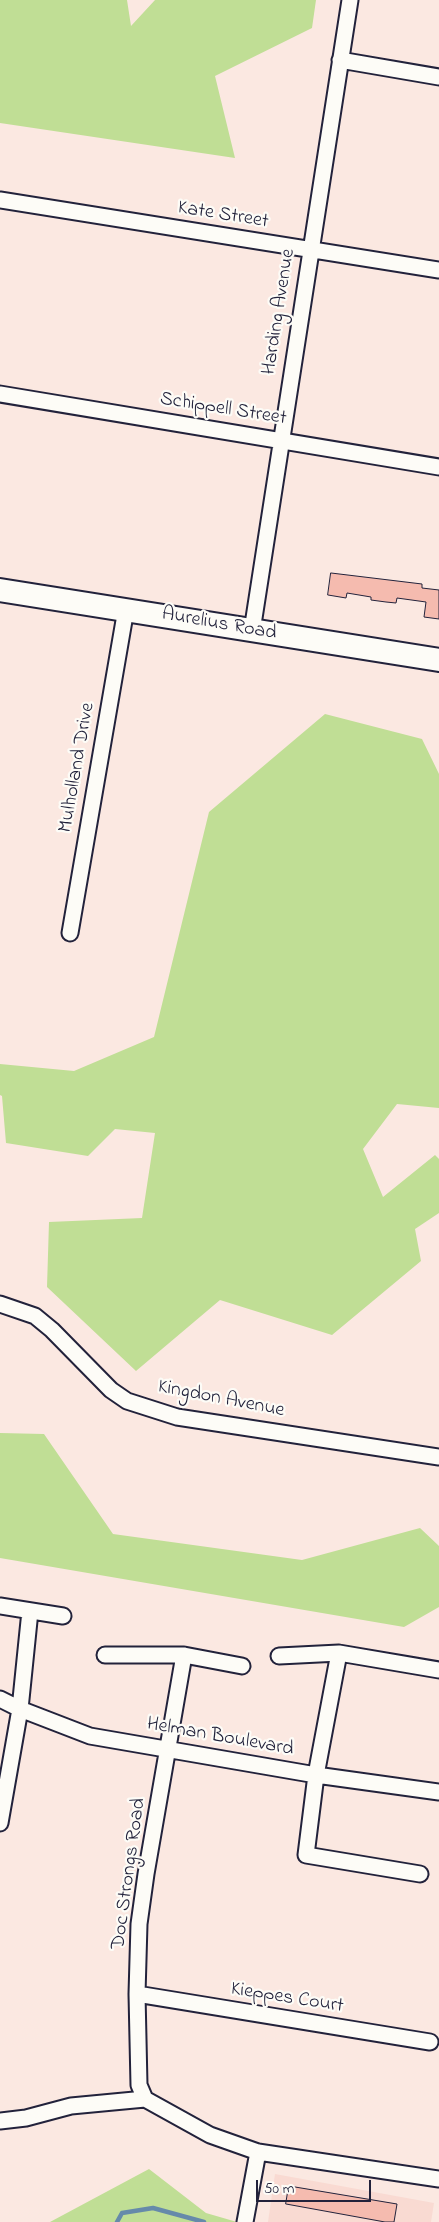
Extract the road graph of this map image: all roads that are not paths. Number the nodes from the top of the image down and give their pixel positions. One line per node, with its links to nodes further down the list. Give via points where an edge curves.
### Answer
1 (350, 0): 2 (street, Harding Avenue)
2 (340, 60): 3 (street); 5 (street, Harding Avenue)
3 (439, 77)
4 (0, 200): 5 (street, Kate Street)
5 (310, 250): 6 (street, Kate Street); 8 (street, Harding Avenue)
6 (439, 270)
7 (0, 394): 8 (street, Schippell Street)
8 (281, 440): 9 (street, Schippell Street); 12 (street, Harding Avenue)
9 (439, 467)
10 (0, 590): 11 (street, Aurelius Road)
11 (126, 610): 12 (street, Aurelius Road); 14 (street, Mulholland Drive)
12 (252, 631): 13 (street, Aurelius Road)
13 (439, 660)
14 (70, 933)
15 (0, 1304): 16 (street, Kingdon Avenue, via 35,1316 111,1390 127,1401 177,1416)
16 (439, 1457)
17 (0, 1606): 18 (street)
18 (30, 1611): 19 (street); 27 (street)
19 (63, 1616)
20 (339, 1653): 23 (street); 25 (street); 29 (street)
21 (105, 1655): 22 (street)
22 (184, 1655): 24 (street); 28 (street, Doc Strongs Road)
23 (279, 1656)
24 (242, 1666)
25 (439, 1670)
26 (0, 1699): 27 (street, Helman Boulevard)
27 (20, 1709): 28 (street, Helman Boulevard, via 90,1736); 31 (street)
28 (169, 1749): 29 (street, Helman Boulevard); 33 (street, Doc Strongs Road, via 140,1916)
29 (316, 1775): 30 (street, Helman Boulevard); 32 (street, via 306,1855)
30 (439, 1792)
31 (1, 1816)
32 (420, 1874)
33 (137, 1994): 34 (street, Kieppes Court); 35 (street, Doc Strongs Road, via 139,2085)
34 (430, 2042)
35 (145, 2099): 36 (street, via 71,2106); 37 (street, via 210,2136)
36 (0, 2121)
37 (258, 2152): 38 (street); 39 (street)
38 (439, 2179)
39 (245, 2222)

